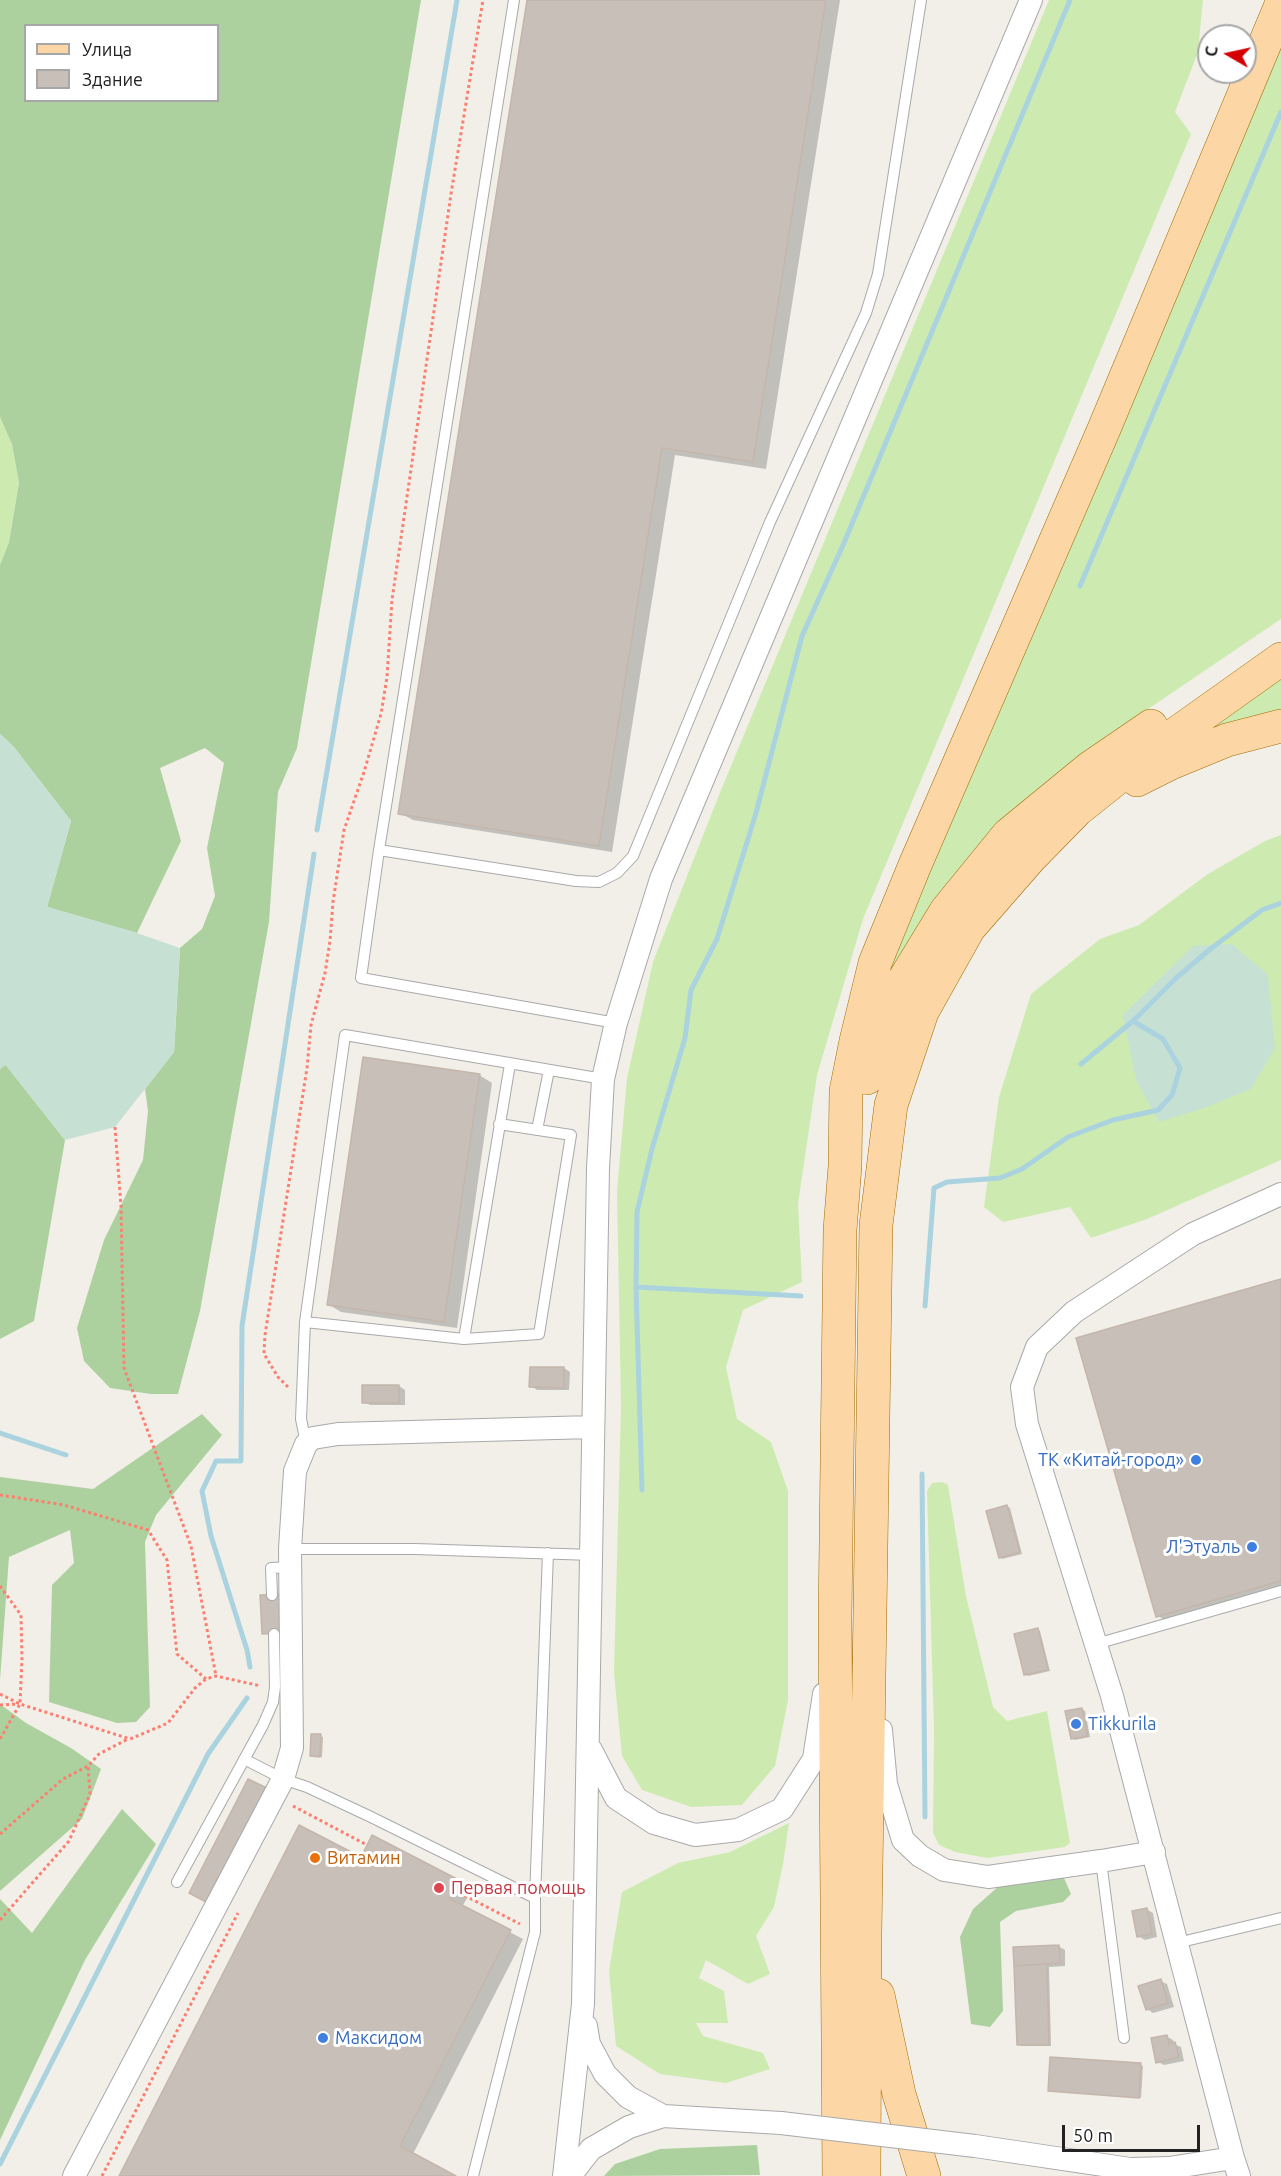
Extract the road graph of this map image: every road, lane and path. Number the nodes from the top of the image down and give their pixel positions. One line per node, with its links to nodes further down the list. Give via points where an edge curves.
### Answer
1 (483, 0): 22 (path, via 393,589 387,677 378,724 344,830 325,974 311,1025 265,1335 264,1354 278,1377)
2 (514, 0): 10 (lane)
3 (921, 0): 10 (lane, via 878,274 866,313 770,522 633,856 617,873 599,882)
4 (1031, 0): 11 (street, via 661,879)
5 (1281, 5): 18 (main road, via 875,963 846,1091)
6 (1281, 636): 18 (main road, via 1091,767 1001,843 946,911 899,988 870,1064)
7 (1281, 659): 9 (main road, via 1146,755)
8 (1281, 726): 9 (main road, via 1227,740 1171,763)
9 (1077, 810): 32 (main road, via 969,928 922,1012 891,1105 876,1225)
10 (379, 850): 11 (lane, via 361,978)
11 (616, 1023): 14 (street)
12 (510, 1064): 13 (lane); 15 (lane); 20 (lane, via 345,1035)
13 (549, 1070): 14 (lane); 17 (lane)
14 (603, 1079): 23 (street)
15 (499, 1124): 17 (lane); 21 (lane)
16 (115, 1127): 36 (path, via 124,1368 191,1546)
17 (537, 1130): 21 (lane, via 571,1136 539,1334)
18 (845, 1166): 33 (main road, via 840,1230)
19 (1281, 1194): 35 (street, via 1193,1234 1074,1312 1037,1347 1022,1388 1027,1424)
20 (305, 1322): 21 (lane); 22 (lane)
21 (464, 1338)
22 (302, 1400): 24 (lane)
23 (592, 1426): 24 (street, via 338,1434 313,1438); 27 (street)
24 (306, 1444): 28 (street, via 295,1471)
25 (0, 1495): 37 (path, via 64,1505 148,1530 167,1560 177,1654)
26 (548, 1553): 27 (lane); 28 (lane, via 415,1549); 55 (lane)
27 (592, 1555): 44 (street)
28 (291, 1558): 31 (lane, via 271,1568); 47 (street, via 292,1748)
29 (0, 1586): 40 (path, via 21,1615)
30 (1281, 1592): 35 (lane)
31 (272, 1594)
32 (871, 1608): 52 (street, via 886,1784 903,1840 944,1870 966,1875 988,1877); 60 (main road)
33 (835, 1618): 44 (street, via 814,1759 782,1809 738,1830 695,1834 654,1823 616,1798); 64 (main road)
34 (274, 1634): 38 (lane)
35 (1096, 1644): 51 (street)
36 (216, 1676): 37 (path); 38 (path)
37 (206, 1679): 43 (path, via 168,1723)
38 (275, 1687): 45 (lane, via 273,1702)
39 (0, 1694): 40 (path)
40 (20, 1704): 41 (path); 42 (path); 43 (path)
41 (0, 1705)
42 (0, 1739)
43 (130, 1739): 46 (path, via 99,1754)
44 (589, 1746): 62 (street)
45 (244, 1759): 47 (lane); 53 (lane)
46 (88, 1766): 49 (path, via 63,1779); 58 (path, via 90,1794 69,1841)
47 (283, 1779): 55 (lane, via 369,1816); 67 (street)
48 (288, 1815): 50 (path, via 293,1805)
49 (0, 1834)
50 (367, 1845)
51 (1154, 1852): 52 (street); 61 (street)
52 (1101, 1861): 63 (lane)
53 (177, 1882)
54 (454, 1890): 59 (path)
55 (535, 1898): 59 (lane)
56 (239, 1911): 68 (path)
57 (1281, 1918): 61 (lane)
58 (0, 1920)
59 (535, 1932): 69 (lane)
60 (865, 1933): 74 (main road); 75 (main road, via 899,2094)
61 (1178, 1943): 66 (street)
62 (583, 2004): 65 (street, via 589,2044 605,2074 627,2097); 70 (street)
63 (1124, 2038)
64 (838, 2100): 72 (main road); 73 (main road)
65 (663, 2116): 66 (street, bridge, via 781,2123 1130,2169); 71 (street, via 629,2127 591,2149)
66 (1236, 2167)
67 (74, 2176)
68 (102, 2176)
69 (473, 2176)
70 (564, 2176)
71 (570, 2176)
72 (822, 2176)
73 (838, 2176)
74 (864, 2176)
75 (924, 2176)

